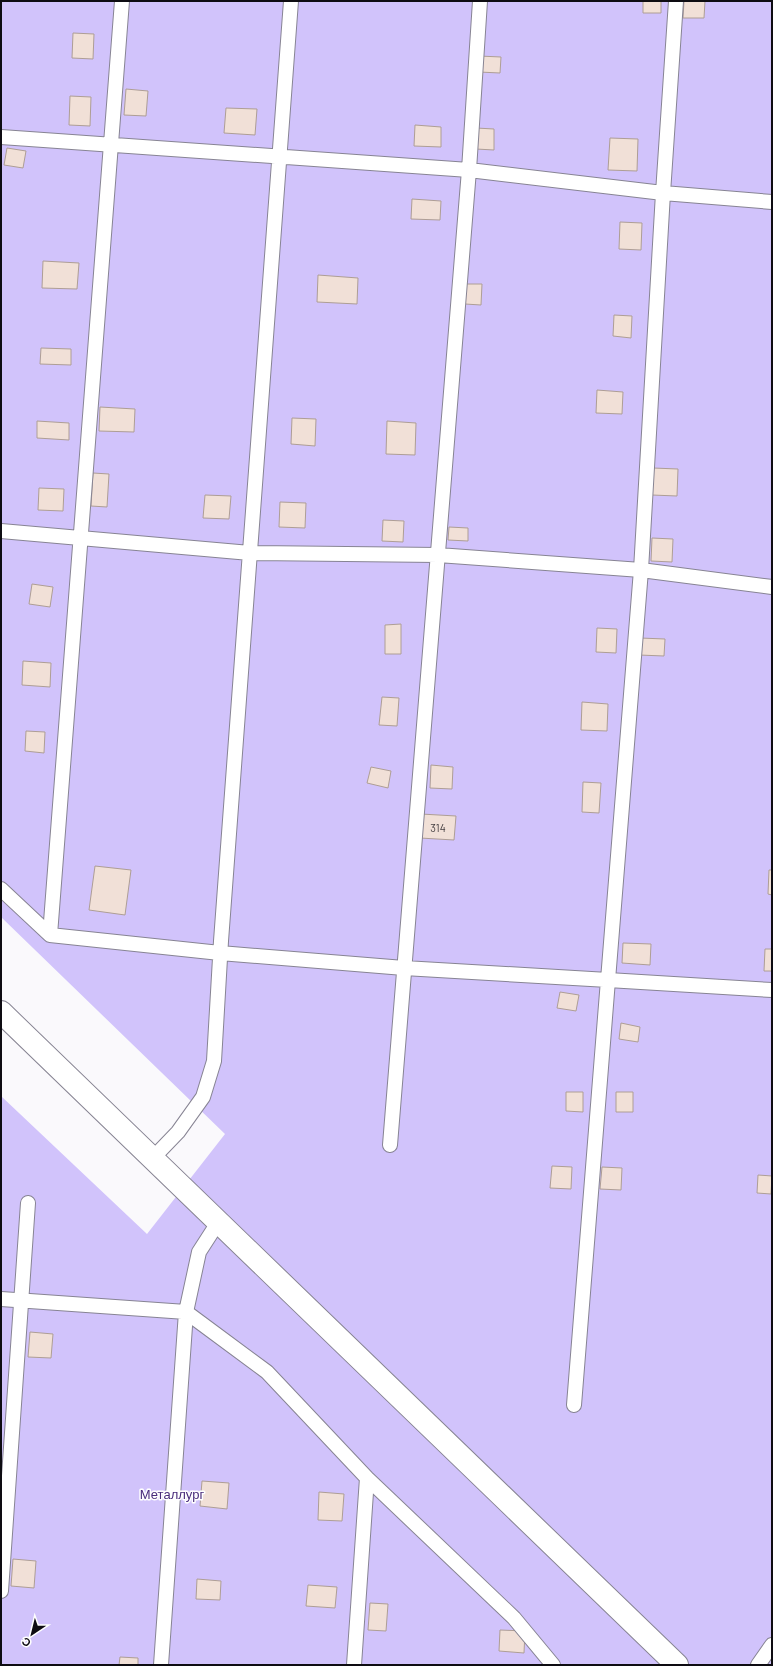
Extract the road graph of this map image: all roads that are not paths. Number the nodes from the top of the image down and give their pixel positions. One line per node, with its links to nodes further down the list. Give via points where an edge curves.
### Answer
1 (122, 1): 6 (lane)
2 (291, 1): 7 (lane)
3 (480, 1): 8 (lane)
4 (676, 1): 9 (lane)
5 (1, 137): 6 (lane)
6 (109, 145): 7 (lane); 12 (lane)
7 (279, 158): 8 (lane); 13 (lane)
8 (469, 170): 9 (lane); 14 (lane)
9 (663, 193): 10 (lane); 15 (lane)
10 (772, 202)
11 (1, 531): 12 (lane)
12 (80, 536): 13 (lane); 18 (lane)
13 (250, 553): 14 (lane); 19 (lane)
14 (438, 554): 15 (lane); 20 (lane)
15 (641, 570): 16 (lane); 21 (lane)
16 (772, 587)
17 (1, 888): 18 (lane)
18 (50, 935): 19 (lane)
19 (220, 953): 20 (lane); 25 (lane, via 214,1061 203,1097 178,1132)
20 (404, 968): 21 (lane); 24 (lane)
21 (608, 980): 22 (lane); 31 (lane)
22 (772, 990)
23 (1, 1012): 25 (street)
24 (390, 1145)
25 (153, 1158): 27 (street)
26 (28, 1203): 29 (lane)
27 (219, 1221): 30 (lane, via 199,1252); 38 (street)
28 (1, 1299): 29 (lane)
29 (23, 1301): 30 (lane); 33 (lane)
30 (186, 1312): 32 (lane, via 267,1372); 35 (lane)
31 (574, 1405)
32 (367, 1478): 36 (lane); 37 (lane, via 514,1618)
33 (1, 1592)
34 (772, 1645): 39 (lane)
35 (161, 1665)
36 (354, 1665)
37 (552, 1665)
38 (677, 1665)
39 (758, 1665)

